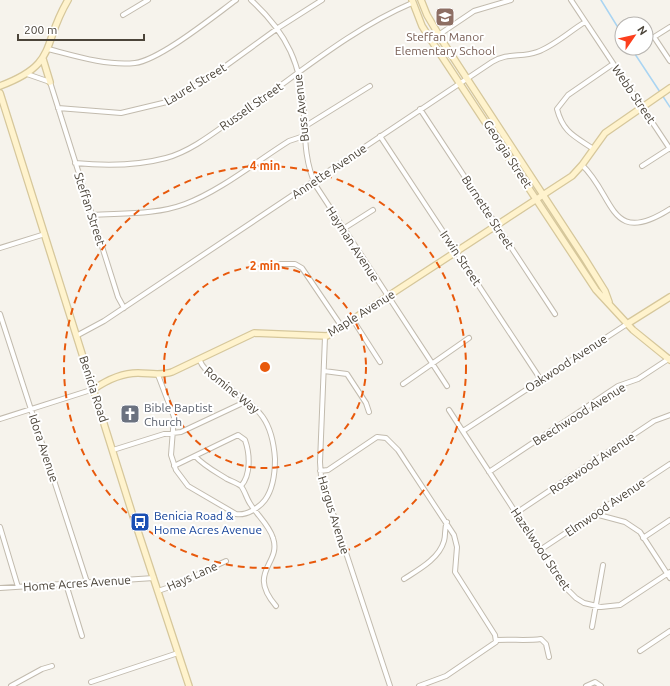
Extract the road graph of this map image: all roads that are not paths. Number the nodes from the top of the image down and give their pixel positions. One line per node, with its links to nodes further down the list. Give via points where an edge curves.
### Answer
1 (68, 0): 16 (main road)
2 (148, 0): 10 (street)
3 (236, 0): 16 (street, via 166,50 137,62 103,60)
4 (251, 0): 13 (street, Buss Avenue)
5 (322, 0): 13 (street, Laurel Street)
6 (421, 0): 14 (main road, Georgia Street)
7 (511, 0): 14 (street, via 474,11)
8 (571, 0): 11 (street, Webb Street)
9 (412, 2): 15 (main road, Georgia Street); 20 (street, Russell Street, via 374,23)
10 (123, 15)
11 (585, 22): 19 (street, Webb Street); 22 (street, Annette Avenue, via 538,52 499,57)
12 (670, 27): 18 (street, via 654,37)
13 (278, 28): 20 (street, Buss Avenue, via 290,49); 30 (street, Laurel Street, via 209,78 167,102 121,113)
14 (438, 35): 15 (street); 22 (main road, Georgia Street)
15 (431, 40): 24 (main road, Georgia Street)
16 (48, 49): 17 (main road)
17 (43, 59): 21 (main road); 23 (main road)
18 (670, 61)
19 (613, 64): 29 (street, Webb Street); 35 (street, via 568,95 557,109 565,129)
20 (298, 73): 32 (street, Buss Avenue); 37 (street, Russell Street, via 206,138 178,154 126,165)
21 (27, 74): 23 (street); 25 (main road)
22 (467, 78): 24 (street, Annette Avenue); 41 (main road, Georgia Street)
23 (50, 82): 30 (street)
24 (460, 83): 31 (street, Annette Avenue); 42 (main road, Georgia Street)
25 (0, 86)
26 (370, 86): 32 (street)
27 (670, 88): 29 (main road, Maple Avenue)
28 (0, 93): 48 (main road, Benicia Road)
29 (642, 107): 35 (main road, Maple Avenue, via 605,133); 36 (street, Webb Street)
30 (58, 108): 37 (street, Steffan Street)
31 (420, 109): 34 (street, Annette Avenue); 46 (street, Burnette Street)
32 (304, 128): 33 (street, Buss Avenue)
33 (304, 136): 40 (street, Buss Avenue); 45 (street, via 289,141 209,193 184,204 148,212)
34 (380, 136): 40 (street, Annette Avenue); 50 (street, Irwin Street)
35 (592, 148): 38 (main road, Maple Avenue)
36 (670, 148): 39 (street)
37 (75, 163): 45 (street, Steffan Street)
38 (582, 165): 41 (main road, Maple Avenue, via 572,176); 43 (street, via 616,214 625,221 644,223)
39 (642, 166)
40 (313, 181): 47 (street, Hayman Avenue); 55 (street, Annette Avenue)
41 (544, 194): 42 (main road, Maple Avenue); 54 (main road, Georgia Street, via 597,278)
42 (537, 199): 46 (main road, Maple Avenue); 54 (main road, Georgia Street, via 596,290)
43 (670, 209)
44 (373, 210): 47 (street)
45 (92, 215): 55 (street, Steffan Street, via 118,297)
46 (497, 226): 50 (main road, Maple Avenue); 57 (street, Burnette Street)
47 (343, 229): 52 (street, Hayman Avenue)
48 (45, 234): 49 (street); 61 (main road, Benicia Road)
49 (0, 248)
50 (456, 251): 52 (main road, Maple Avenue); 70 (street, Irwin Street)
51 (278, 264): 60 (street, via 295,264 302,268)
52 (388, 297): 58 (main road, Maple Avenue); 67 (street, Hayman Avenue)
53 (670, 297): 59 (main road, Oakwood Avenue)
54 (610, 304): 59 (main road, Georgia Street)
55 (124, 308): 61 (street, Annette Avenue)
56 (0, 314): 75 (street, Idora Avenue)
57 (555, 314)
58 (353, 320): 60 (main road, Maple Avenue); 66 (street)
59 (627, 324): 65 (main road, Georgia Street); 70 (street, Oakwood Avenue)
60 (342, 327): 62 (main road, Maple Avenue)
61 (78, 335): 73 (main road, Benicia Road)
62 (325, 337): 64 (main road, Maple Avenue, via 254,333); 68 (street, Hargus Avenue)
63 (469, 338): 67 (street)
64 (199, 359): 69 (main road, Maple Avenue, via 172,372); 74 (street, Romine Way, via 206,371)
65 (670, 359): 87 (street, Beechwood Avenue, via 638,379 618,386)
66 (380, 362)
67 (432, 364): 71 (street); 72 (street, Hayman Avenue)
68 (324, 371): 77 (street, via 347,374); 86 (street, Hargus Avenue)
69 (158, 375): 73 (main road, Maple Avenue, via 125,374); 81 (street, via 174,417)
70 (541, 380): 80 (street, Oakwood Avenue)
71 (403, 384)
72 (447, 386)
73 (94, 389): 75 (street, Maple Avenue); 82 (main road, Benicia Road)
74 (247, 401): 81 (street); 89 (street, Romine Way, via 260,411 267,422 274,454 274,477 268,496)
75 (31, 410): 79 (street, Maple Avenue); 102 (street, Idora Avenue)
76 (449, 410): 80 (street, Hazelwood Street)
77 (369, 412)
78 (670, 415): 90 (street, Rosewood Avenue, via 654,421)
79 (0, 420)
80 (463, 431): 87 (street, Hazelwood Street)
81 (173, 434): 82 (street, via 164,434); 85 (street, via 171,454)
82 (113, 450): 100 (main road, Benicia Road)
83 (195, 456): 85 (street); 88 (street, via 211,470); 88 (street, via 238,435 242,437 246,443 248,467)
84 (670, 464): 91 (street, Elmwood Avenue)
85 (174, 466): 89 (street, via 188,486 236,514 241,515)
86 (320, 471): 93 (street, via 328,470 377,438 383,437 393,444); 120 (street, Hargus Avenue, via 367,622)
87 (489, 472): 90 (street, Hazelwood Street)
88 (241, 486): 89 (street)
89 (254, 509): 107 (street, via 274,542 274,552 264,572 264,578 267,594)
90 (516, 513): 96 (street, Hazelwood Street)
91 (595, 514): 95 (street, via 625,522 640,532); 96 (street, Elmwood Avenue)
92 (670, 520): 95 (street)
93 (447, 522): 101 (street, via 444,542 437,553); 112 (street, via 457,547 455,572)
94 (0, 527): 104 (street)
95 (643, 538): 99 (street)
96 (540, 550): 108 (street, Hazelwood Street, via 571,594 584,603)
97 (226, 561): 106 (street, Hays Lane, via 190,580)
98 (603, 565): 108 (street)
99 (669, 575): 108 (street, Hazelwood Street, via 620,605)
100 (154, 578): 102 (street, Home Acres Avenue); 106 (main road, Benicia Road)
101 (404, 579)
102 (87, 582): 103 (street, Home Acres Avenue)
103 (66, 584): 104 (street, Home Acres Avenue); 111 (street)
104 (18, 587): 105 (street, Home Acres Avenue)
105 (0, 588)
106 (158, 591): 114 (main road, Benicia Road)
107 (276, 606)
108 (596, 606): 109 (street)
109 (592, 627)
110 (670, 631): 113 (street)
111 (82, 636)
112 (496, 642): 115 (street, via 508,638 532,641 541,639 546,644); 121 (street, via 446,676)
113 (640, 651)
114 (178, 653): 117 (street); 119 (main road, Benicia Road)
115 (549, 657)
116 (52, 666): 118 (street)
117 (91, 682)
118 (11, 686)
119 (189, 686)
120 (390, 686)
121 (419, 686)
122 (586, 686): 123 (street, via 594,682)
123 (601, 686)

